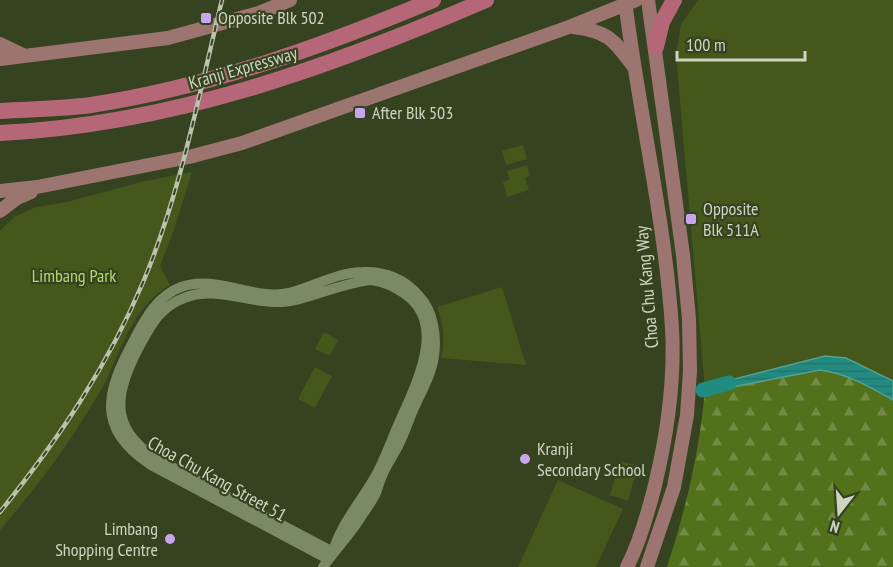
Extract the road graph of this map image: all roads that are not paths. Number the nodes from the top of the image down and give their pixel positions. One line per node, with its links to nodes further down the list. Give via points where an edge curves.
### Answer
1 (290, 0): 10 (main road, via 168,38)
2 (433, 0): 13 (highway, Kranji Expressway, via 270,63 89,105)
3 (486, 0): 14 (highway, Kranji Expressway, via 370,49 250,88 162,112 94,124)
4 (648, 0): 9 (main road, Choa Chu Kang Way)
5 (674, 0): 9 (highway, via 662,22)
6 (629, 2): 7 (main road); 12 (main road, Choa Chu Kang Way)
7 (569, 27): 12 (main road, via 608,36); 15 (main road, via 242,143)
8 (0, 44): 10 (main road)
9 (656, 47): 20 (main road, Choa Chu Kang Way, via 683,255 690,371 687,416 674,488)
10 (26, 56): 11 (main road)
11 (0, 58)
12 (636, 69): 19 (main road, Choa Chu Kang Way, via 666,263 672,365 660,462 641,534)
13 (0, 111)
14 (0, 133)
15 (37, 187): 16 (main road); 17 (main road)
16 (0, 191)
17 (0, 211)
18 (328, 560): 18 (street, Choa Chu Kang Street 51, via 150,465 122,440 110,405 114,381 151,310 181,287 225,285 275,295 361,272 381,273 400,280 425,302 435,344 431,369 376,492)
19 (627, 567)
20 (647, 567)

